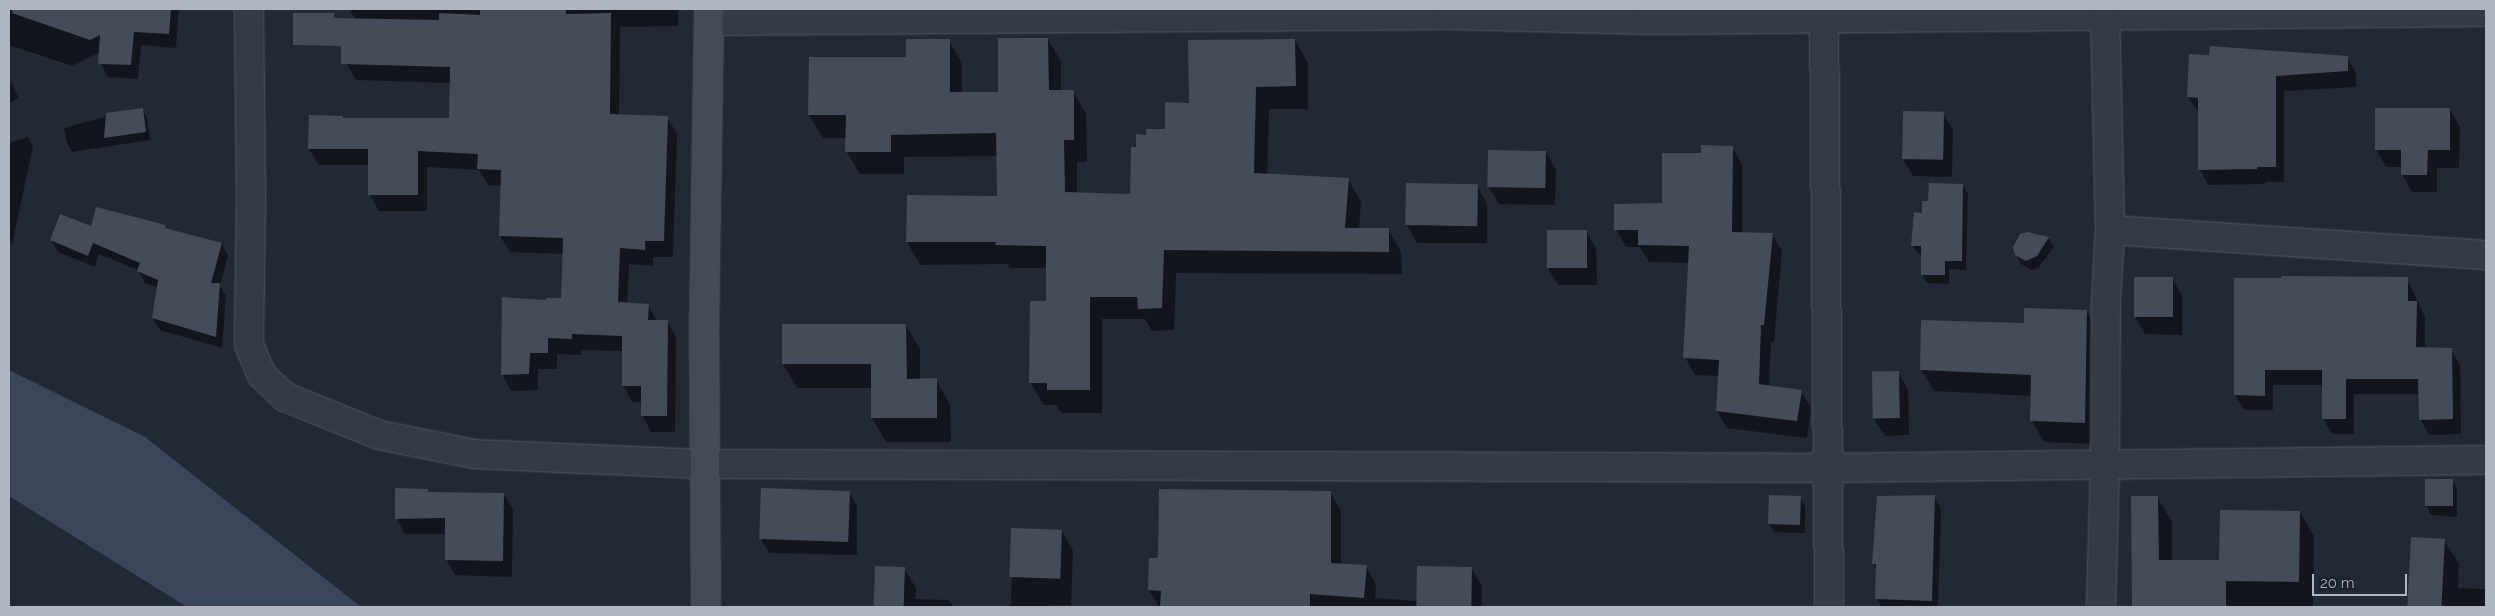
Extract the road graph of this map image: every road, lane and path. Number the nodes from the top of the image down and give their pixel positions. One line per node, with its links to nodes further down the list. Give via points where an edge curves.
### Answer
1 (249, 9): 10 (street, via 249,345 262,376 285,397 379,436 474,454)
2 (2105, 12): 3 (street); 5 (street); 7 (street)
3 (2486, 12)
4 (1354, 13): 5 (street, via 1651,20); 6 (street)
5 (1824, 14): 12 (street)
6 (709, 15): 10 (street)
7 (2110, 230): 8 (street); 11 (street, via 2106,300)
8 (2486, 255)
9 (2486, 460): 11 (street)
10 (704, 464): 12 (street); 13 (street)
11 (2106, 464): 12 (street); 15 (street)
12 (1827, 468): 14 (street)
13 (706, 607)
14 (1829, 607)
15 (2101, 607)

